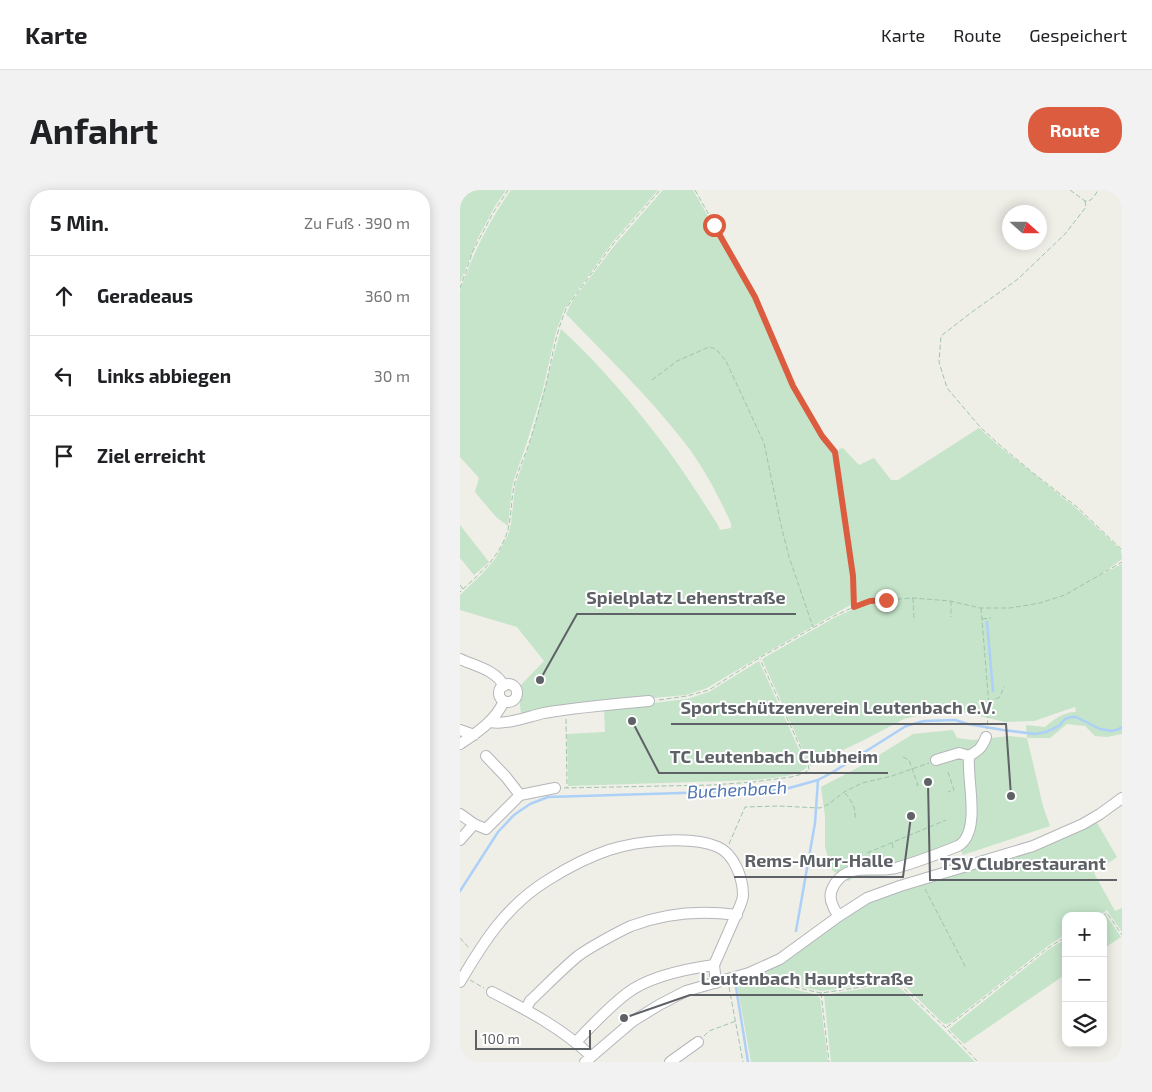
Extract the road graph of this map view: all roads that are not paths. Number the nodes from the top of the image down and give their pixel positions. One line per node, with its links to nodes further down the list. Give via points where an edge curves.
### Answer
1 (460, 659): 2 (street, via 488,671)
2 (504, 686): 3 (street, via 499,695); 3 (street, via 512,686 516,696 510,702)
3 (504, 701): 5 (street)
4 (649, 701): 5 (street)
5 (490, 722): 7 (street)
6 (460, 730): 7 (street)
7 (474, 735): 9 (street)
8 (986, 737): 11 (street, via 983,746)
9 (460, 744)
10 (486, 756): 14 (street)
11 (969, 756): 12 (street, via 960,753); 20 (street, via 971,823 964,842 894,868 846,873 832,888 832,905)
12 (936, 760)
13 (555, 788): 14 (street)
14 (520, 795): 17 (street, via 486,829)
15 (1122, 798): 20 (street, via 1084,824 1033,846 900,886 867,898)
16 (460, 814): 17 (street)
17 (474, 824): 18 (street)
18 (460, 840)
19 (737, 915): 21 (street); 22 (street, via 743,896 742,883 732,859 718,847 670,840 610,850 547,880 523,898 502,918); 25 (street, via 695,913 649,920 630,927 577,957 530,1001)
20 (839, 916): 23 (street, via 780,959)
21 (714, 965): 23 (street); 26 (street, via 690,968 643,984 627,993)
22 (460, 982)
23 (716, 982): 28 (street, via 686,991 659,1005 633,1021)
24 (492, 992): 25 (street)
25 (526, 1009): 26 (street)
26 (576, 1042): 28 (street)
27 (698, 1042): 29 (street)
28 (588, 1059)
29 (670, 1062)

